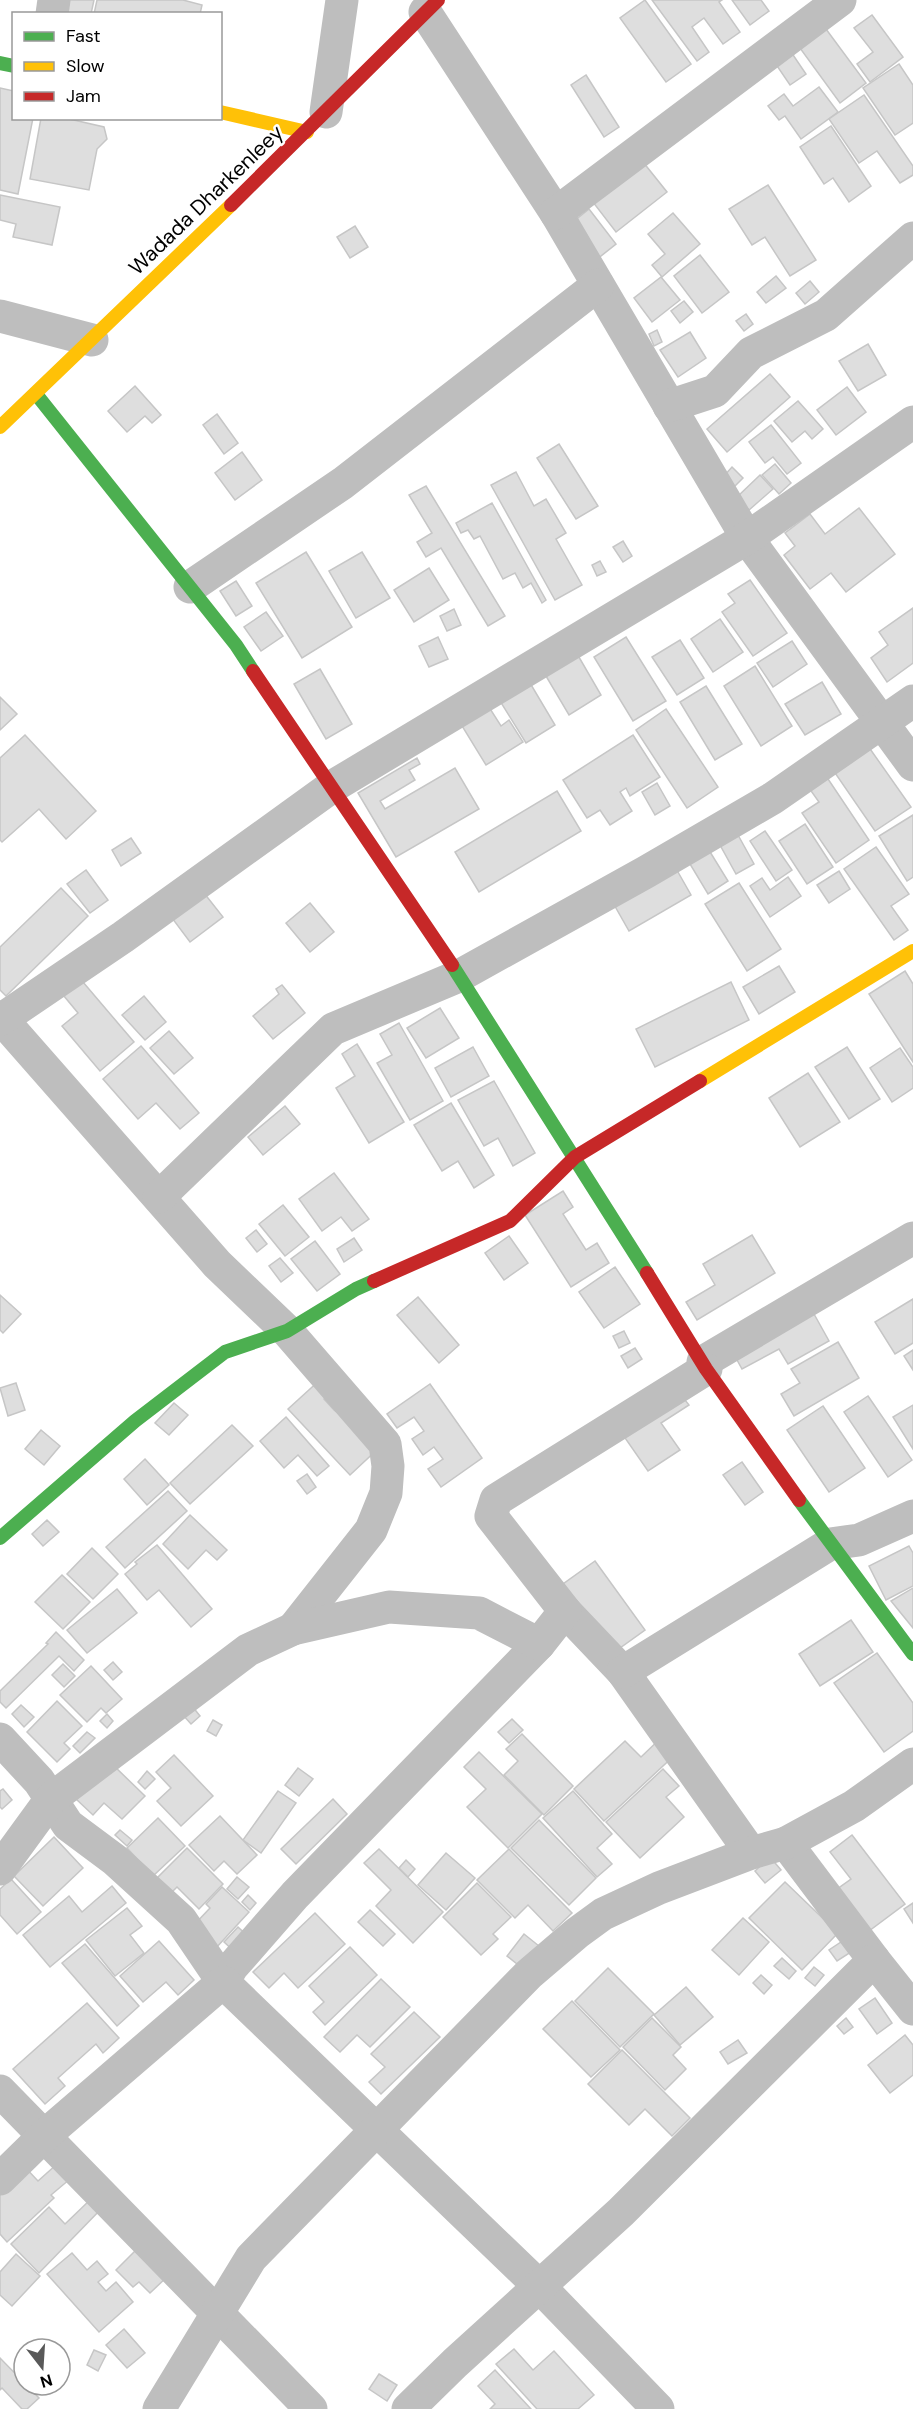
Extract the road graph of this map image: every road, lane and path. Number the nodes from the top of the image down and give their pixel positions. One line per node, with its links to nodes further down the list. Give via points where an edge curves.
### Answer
1 (342, 0): 5 (street)
2 (840, 0): 6 (street)
3 (431, 6): 5 (street, Wadada Dharkenleey); 6 (street)
4 (222, 112): 5 (street)
5 (316, 122): 10 (street, Wadada Dharkenleey)
6 (556, 213): 8 (street)
7 (913, 238): 12 (street, via 826,315 751,353 714,391)
8 (598, 285): 12 (street); 16 (street, via 343,483)
9 (0, 316): 10 (street)
10 (92, 340): 11 (street, Wadada Dharkenleey)
11 (36, 394): 14 (street, Wadada Dharkenleey); 16 (street)
12 (669, 406): 15 (street)
13 (913, 422): 15 (street)
14 (0, 427)
15 (747, 538): 18 (street); 20 (street)
16 (190, 587): 20 (street, via 236,645)
17 (913, 701): 18 (street)
18 (880, 722): 19 (street); 22 (street, via 773,798)
19 (913, 765)
20 (330, 788): 22 (street); 23 (street, via 123,937)
21 (913, 951): 24 (street)
22 (459, 976): 24 (street); 25 (street, via 333,1029)
23 (1, 1018): 25 (street)
24 (575, 1157): 27 (street, via 510,1221 356,1289); 28 (street)
25 (159, 1197): 27 (street, via 217,1264)
26 (913, 1238): 28 (street)
27 (287, 1331): 30 (street, via 225,1352 135,1421); 33 (street, via 385,1444 388,1466 386,1492 371,1530)
28 (705, 1366): 31 (street); 32 (street, via 496,1500 491,1516)
29 (913, 1516): 31 (street, via 859,1540)
30 (0, 1538)
31 (830, 1544): 35 (street); 36 (street)
32 (565, 1611): 34 (street); 36 (street)
33 (293, 1629): 34 (street, via 389,1606 479,1613); 39 (street, via 248,1650)
34 (539, 1644): 44 (street, via 295,1896)
35 (913, 1654)
36 (623, 1672): 41 (street)
37 (0, 1739): 39 (street)
38 (913, 1764): 40 (street, via 854,1806)
39 (51, 1799): 42 (street); 44 (street, via 68,1825 115,1860 181,1920)
40 (786, 1842): 41 (street); 43 (street)
41 (751, 1853): 47 (street, via 659,1888 603,1914 577,1933 529,1974)
42 (0, 1869)
43 (874, 1960): 45 (street); 50 (street, via 621,2212)
44 (223, 1982): 47 (street); 48 (street)
45 (913, 2009)
46 (0, 2091): 48 (street)
47 (377, 2130): 50 (street); 51 (street, via 251,2258)
48 (44, 2136): 49 (street); 51 (street)
49 (0, 2180)
50 (539, 2286): 54 (street); 55 (street)
51 (219, 2313): 52 (street); 53 (street)
52 (159, 2409)
53 (311, 2409)
54 (408, 2409)
55 (658, 2409)

